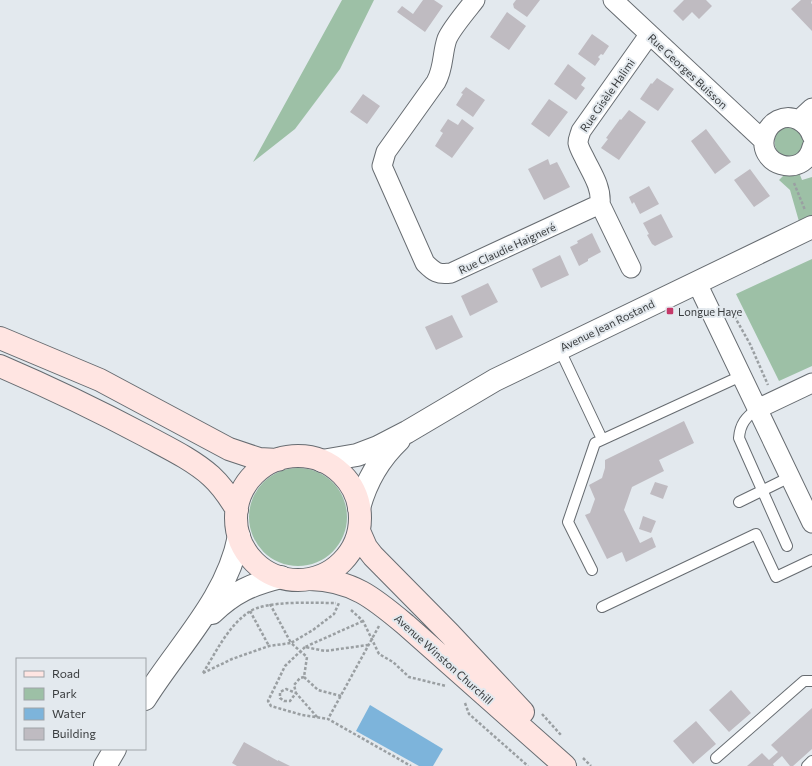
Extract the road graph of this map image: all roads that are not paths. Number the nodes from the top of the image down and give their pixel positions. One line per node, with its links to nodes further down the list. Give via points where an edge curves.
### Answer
1 (475, 0): 8 (street, Rue Claudie Haigneré, via 448,37 442,70 436,82 386,152 382,166 425,263 433,271 451,273)
2 (613, 0): 3 (street, Rue Georges Buisson)
3 (649, 35): 6 (street, Rue Georges Buisson); 8 (street, Rue Gisèle Halimi, via 579,137 580,150 599,187)
4 (805, 114): 5 (street, via 806,125); 6 (street, via 776,121 766,132)
5 (812, 136)
6 (764, 141): 7 (street, Rue Georges Buisson, via 771,158 778,164 787,166 804,161)
7 (812, 147)
8 (600, 204): 10 (street, Rue Gisèle Halimi)
9 (809, 220): 11 (street, Avenue Jean Rostand)
10 (631, 268)
11 (697, 283): 13 (street, Avenue Jean Rostand); 15 (street)
12 (0, 338): 20 (main road, via 114,387 229,449 259,459)
13 (559, 348): 18 (street, Avenue Jean Rostand, via 496,380); 19 (lane)
14 (0, 366): 26 (main road, via 75,399 193,463 220,484)
15 (741, 376): 17 (street); 19 (lane)
16 (812, 383): 17 (street)
17 (757, 409): 22 (street); 23 (lane, via 741,425 739,438)
18 (407, 432): 21 (street, Avenue Jean Rostand, via 368,451); 25 (street, Avenue Jean Rostand, via 377,466)
19 (602, 439): 32 (lane, via 595,443 568,522)
20 (278, 460): 21 (main road, via 300,457); 26 (main road, via 263,468 250,480)
21 (322, 461): 25 (main road, via 337,470 348,482)
22 (790, 477): 23 (lane); 27 (street)
23 (762, 491): 24 (lane); 30 (lane)
24 (738, 502)
25 (359, 508): 28 (main road)
26 (237, 510): 29 (main road)
27 (812, 523)
28 (359, 531): 34 (main road, via 353,547 343,561 330,571); 42 (main road, Avenue Winston Churchill, via 373,556)
29 (239, 536): 33 (main road, via 246,551 257,564); 36 (street, via 235,555 226,576)
30 (788, 546)
31 (812, 560): 35 (lane, via 776,577 756,534)
32 (592, 570)
33 (281, 577): 34 (main road, via 292,580); 36 (street, via 249,586 231,596)
34 (309, 579): 42 (main road, Avenue Winston Churchill, via 324,580 342,594 369,596 401,620 553,756)
35 (602, 607)
36 (193, 632): 38 (street)
37 (812, 681): 40 (lane, via 804,681)
38 (146, 697)
39 (114, 750): 43 (street)
40 (716, 758)
41 (812, 761): 44 (lane)
42 (571, 762)
43 (105, 766)
44 (807, 766)

